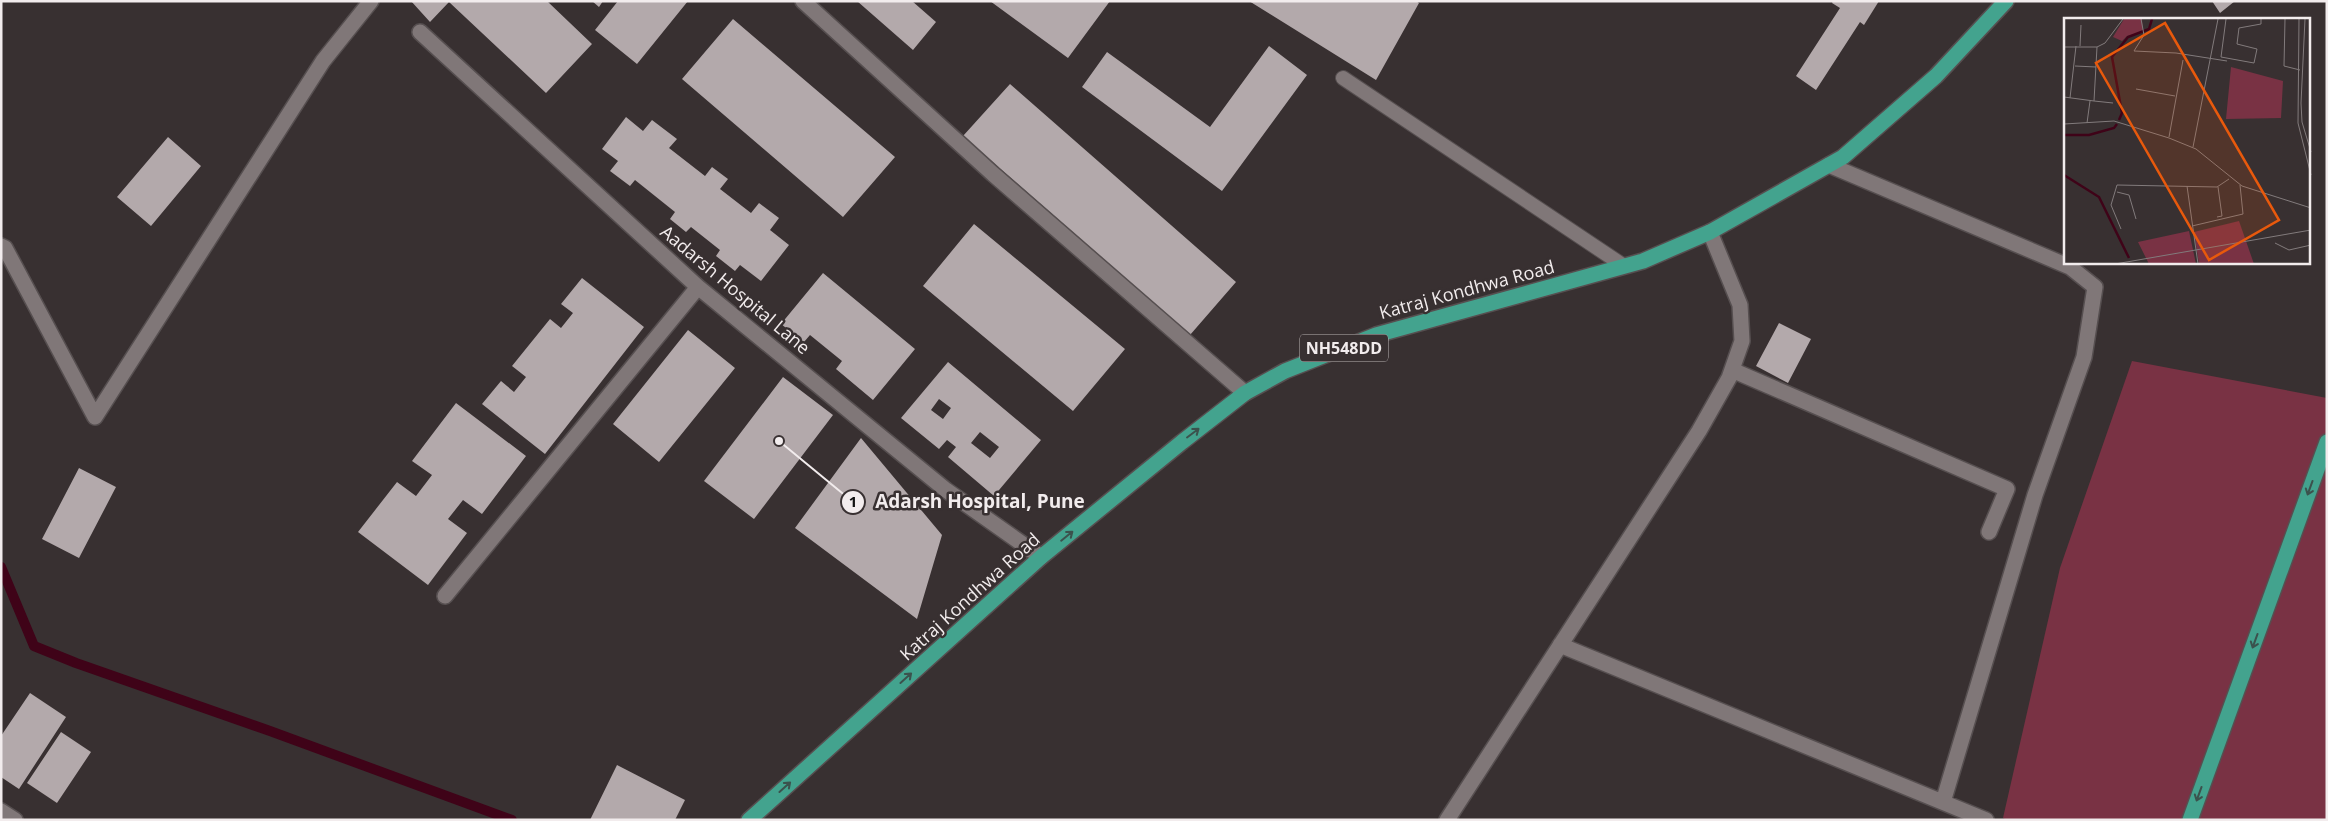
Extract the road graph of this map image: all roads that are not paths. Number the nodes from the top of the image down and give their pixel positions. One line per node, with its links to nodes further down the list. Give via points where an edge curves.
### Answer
1 (371, 1): 8 (street, via 323,61 95,417)
2 (803, 1): 12 (street, via 993,174)
3 (2006, 1): 6 (highway, Katraj Kondhwa Road / NH548DD, via 1936,76 1843,157)
4 (420, 32): 10 (street, Aadarsh Hospital Lane)
5 (1343, 78): 9 (lane)
6 (1829, 165): 7 (highway, Katraj Kondhwa Road / NH548DD); 18 (street, via 2070,267 2095,287 2084,357 2035,495)
7 (1710, 232): 9 (highway, Katraj Kondhwa Road / NH548DD); 11 (street, via 1740,305 1742,341)
8 (1, 246)
9 (1624, 266): 12 (highway, Katraj Kondhwa Road / NH548DD, via 1376,335 1285,371)
10 (698, 287): 15 (street, Aadarsh Hospital Lane, via 946,490); 16 (street)
11 (1732, 370): 14 (street, via 2007,489); 17 (street, via 1699,431)
12 (1245, 394): 15 (highway, Katraj Kondhwa Road / NH548DD, one-way to 12)
13 (2327, 442): 24 (highway, one-way to 24)
14 (1989, 532)
15 (1041, 557): 21 (highway, Katraj Kondhwa Road / NH548DD, one-way to 15)
16 (445, 596)
17 (1560, 646): 18 (street); 22 (street)
18 (1943, 802): 23 (street)
19 (1, 810): 20 (street)
20 (15, 820)
21 (749, 820)
22 (1448, 820)
23 (1986, 820)
24 (2190, 820)

